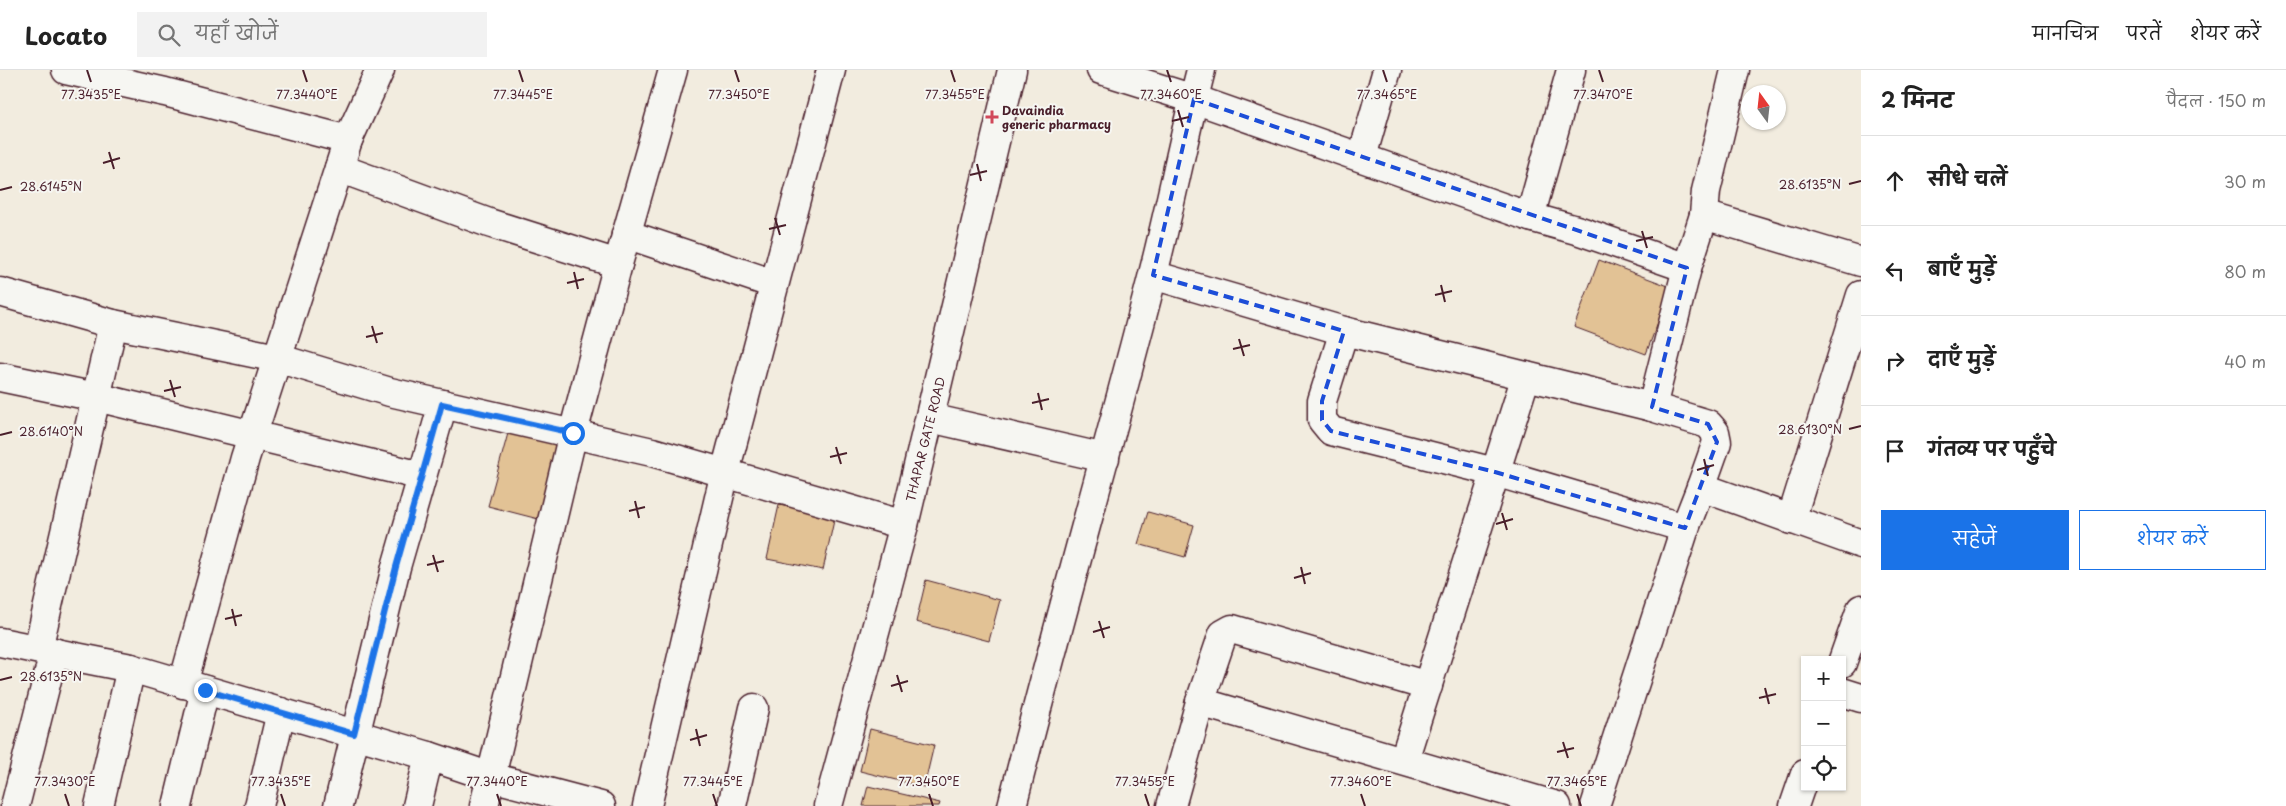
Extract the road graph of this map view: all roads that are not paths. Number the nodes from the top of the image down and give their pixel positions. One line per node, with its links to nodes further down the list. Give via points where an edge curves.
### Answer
1 (66, 70): 12 (street)
2 (380, 70): 12 (street)
3 (673, 70): 17 (street)
4 (830, 70): 22 (street)
5 (1012, 70): 33 (street, THAPAR GATE ROAD)
6 (1101, 70): 11 (street)
7 (1201, 70): 11 (street)
8 (1387, 70): 13 (street)
9 (1571, 70): 16 (street)
10 (1735, 70): 15 (street, via 1706,191)
11 (1194, 99): 13 (street); 21 (street)
12 (348, 140): 14 (street)
13 (1362, 157): 16 (street)
14 (339, 168): 19 (street, via 498,226); 27 (street)
15 (1704, 215): 18 (street); 20 (street)
16 (1530, 216): 20 (street)
17 (626, 234): 19 (street); 22 (street)
18 (1861, 262)
19 (618, 264): 34 (street)
20 (1687, 268): 32 (street)
21 (1153, 275): 26 (street); 36 (street)
22 (774, 284): 37 (street)
23 (0, 292): 25 (street)
24 (1860, 305): 41 (street)
25 (113, 324): 27 (street); 30 (street)
26 (1344, 331): 28 (street); 38 (street, via 1322,401 1322,420 1331,431)
27 (277, 358): 31 (street); 35 (street)
28 (1526, 376): 32 (street); 38 (street)
29 (0, 377): 30 (street)
30 (96, 397): 35 (street); 47 (street)
31 (442, 404): 34 (street); 39 (street)
32 (1652, 407): 40 (street, via 1708,424 1714,432 1717,442)
33 (930, 418): 36 (street); 42 (street, THAPAR GATE ROAD)
34 (573, 433): 37 (street); 60 (street)
35 (253, 434): 39 (street); 51 (street)
36 (1105, 458): 73 (street, via 1056,631)
37 (725, 472): 42 (street); 70 (street)
38 (1495, 472): 43 (street); 50 (street)
39 (422, 476): 57 (street)
40 (1701, 487): 41 (street); 43 (street)
41 (1791, 520): 44 (street)
42 (904, 525): 72 (street, THAPAR GATE ROAD)
43 (1685, 528): 76 (street)
44 (1861, 544)
45 (1861, 608): 48 (street)
46 (0, 642): 47 (street)
47 (46, 651): 49 (street); 63 (street)
48 (1844, 656)
49 (131, 668): 51 (street); 64 (street)
50 (1428, 686): 54 (street, via 1232,629 1223,634); 59 (street)
51 (194, 687): 56 (street); 65 (street)
52 (1846, 693): 53 (street)
53 (1861, 698)
54 (1200, 702): 59 (street); 74 (street)
55 (754, 708): 71 (street)
56 (281, 712): 57 (street); 66 (street)
57 (354, 734): 58 (street); 67 (street)
58 (429, 756): 60 (street); 68 (street)
59 (1404, 760): 75 (street)
60 (491, 777): 62 (street); 69 (street)
61 (1801, 786): 77 (street)
62 (587, 804)
63 (15, 806)
64 (100, 806)
65 (177, 806)
66 (259, 806)
67 (338, 806)
68 (417, 806)
69 (484, 806)
70 (647, 806)
71 (732, 806)
72 (828, 806)
73 (1012, 806)
74 (1170, 806)
75 (1558, 806)
76 (1595, 806)
77 (1794, 806)

